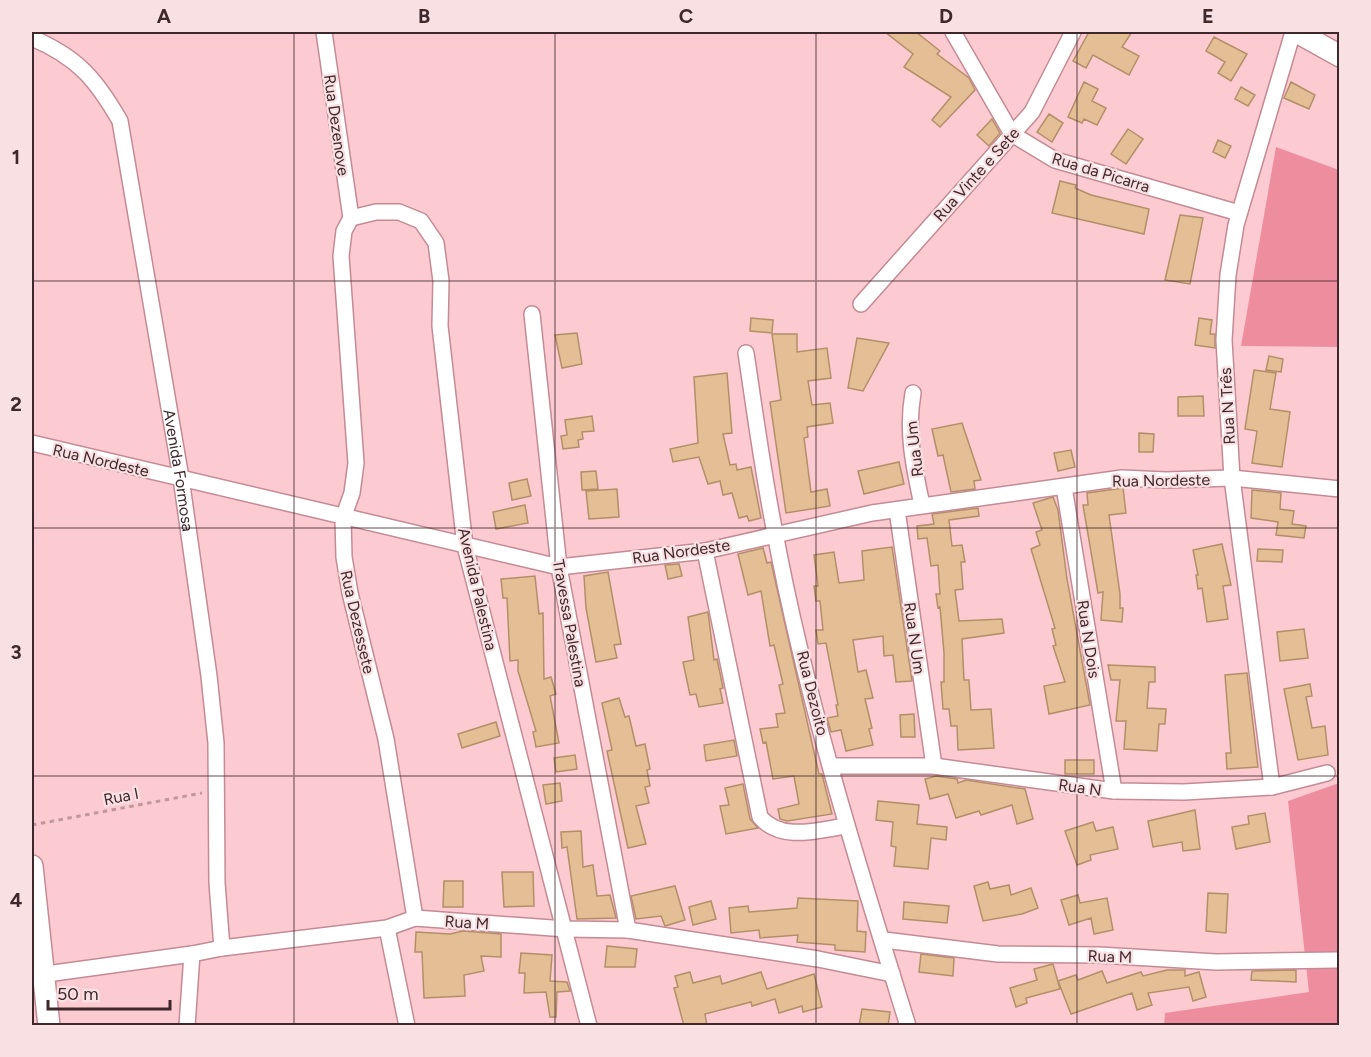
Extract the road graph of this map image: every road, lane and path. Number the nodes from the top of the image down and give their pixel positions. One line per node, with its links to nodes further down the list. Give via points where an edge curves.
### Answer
1 (324, 32): 9 (street, Rua Dezenove)
2 (953, 32): 7 (street, Rua da Picarra)
3 (1073, 32): 7 (street, Rua Vinte e Sete, via 1032,112)
4 (1295, 32): 6 (main road); 8 (street, Rua N Três)
5 (32, 38): 15 (street, Avenida Formosa, via 60,50 99,85 120,122)
6 (1340, 56)
7 (1012, 134): 8 (street, Rua da Picarra, via 1055,160); 10 (street, Rua Vinte e Sete)
8 (1239, 213): 16 (street, Rua N Três, via 1228,275 1224,340)
9 (351, 218): 21 (street, Rua Dezessete, via 344,231 341,256 356,463 352,493); 23 (street, Avenida Palestina, via 399,212 421,220 436,243 441,281 440,326)
10 (861, 304)
11 (532, 314): 25 (street, Travessa Palestina)
12 (746, 353): 22 (street, Rua Dezoito)
13 (913, 393): 19 (street, Rua Um, via 910,445)
14 (32, 443): 15 (street, Rua Nordeste)
15 (181, 478): 21 (street, Rua Nordeste); 30 (street, Avenida Formosa, via 209,676)
16 (1232, 478): 17 (street, Rua Nordeste, via 1122,478); 18 (street, Rua Nordeste); 29 (street, Rua N Três)
17 (1064, 487): 19 (street, Rua Nordeste); 31 (street, Rua N Dois)
18 (1340, 489)
19 (922, 505): 20 (street, Rua Nordeste)
20 (897, 510): 22 (street, Rua Nordeste); 27 (street, Rua N Um)
21 (343, 518): 23 (street, Rua Nordeste); 35 (street, Rua Dezessete, via 350,594 387,739)
22 (775, 534): 24 (street, Rua Nordeste); 26 (street, Rua Dezoito)
23 (465, 546): 25 (street, Rua Nordeste); 37 (street, Avenida Palestina)
24 (705, 551): 25 (street, Rua Nordeste); 33 (street, via 760,817 768,826 781,831)
25 (559, 567): 38 (street, Travessa Palestina)
26 (831, 766): 27 (street, Rua N); 33 (street, Rua Dezoito)
27 (934, 766): 31 (street, Rua N)
28 (1327, 774): 29 (street, Rua N)
29 (1272, 787): 31 (street, Rua N)
30 (216, 791): 32 (path, Rua I); 40 (street, Avenida Formosa)
31 (1114, 791)
32 (32, 825)
33 (846, 826): 39 (street, Rua Dezoito)
34 (32, 866): 44 (main road)
35 (415, 918): 36 (street, Rua M); 37 (street, Rua M)
36 (387, 928): 40 (street, Rua M); 47 (street)
37 (566, 929): 38 (street, Rua M); 48 (street, Avenida Palestina)
38 (628, 930): 43 (street, Rua M)
39 (884, 940): 42 (street, Rua M, via 998,954 1215,962); 43 (street, Rua Dezoito)
40 (222, 948): 41 (street, Rua M)
41 (192, 954): 44 (street, Rua M); 46 (street)
42 (1336, 960)
43 (892, 974): 49 (street, Rua Dezoito)
44 (37, 976): 45 (main road)
45 (49, 1026)
46 (187, 1026)
47 (407, 1026)
48 (589, 1026)
49 (908, 1026)

